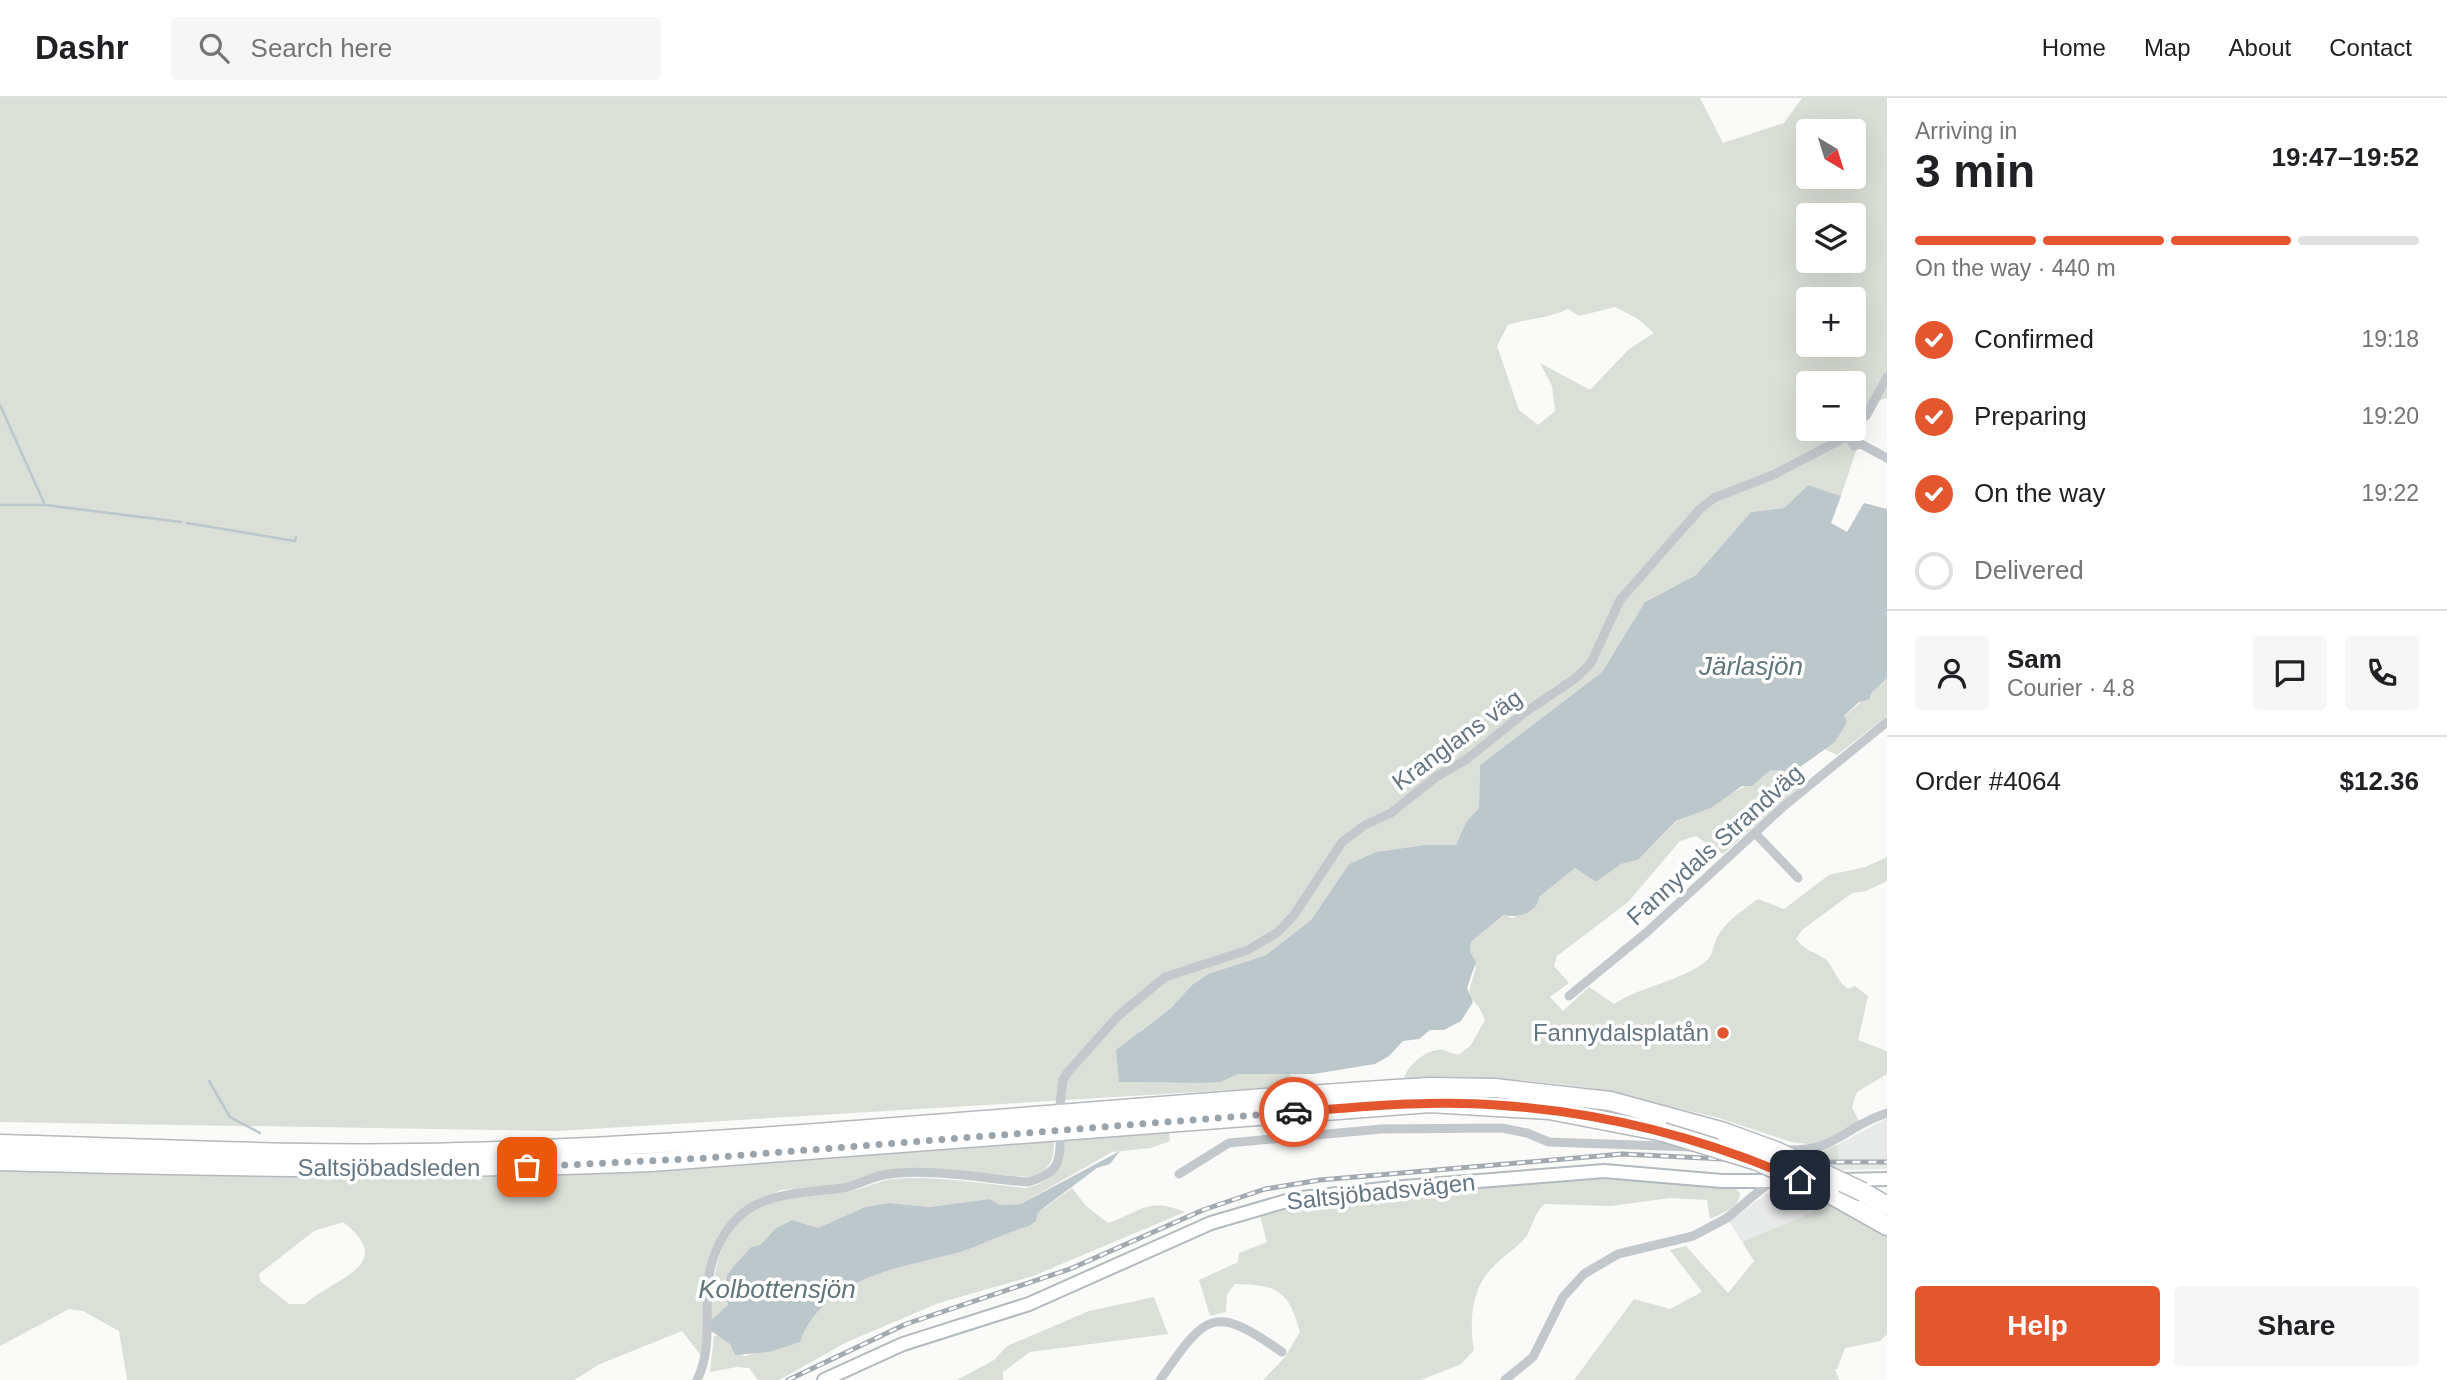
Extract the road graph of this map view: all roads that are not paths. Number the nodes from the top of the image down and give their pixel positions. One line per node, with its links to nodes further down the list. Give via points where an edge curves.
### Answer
1 (1887, 377): 2 (street)
2 (1866, 415)
3 (1887, 458): 8 (street, Kranglans väg, via 1861,444 1854,446 1848,436 1707,503 1620,600 1591,663 1576,678 1391,813 1342,842 1278,932 1248,950 1165,977 1143,993 1068,1072)
4 (1887, 722): 5 (street, Fannydals Strandväg)
5 (1755, 832): 6 (street); 7 (street, Fannydals Strandväg, via 1647,932)
6 (1798, 878)
7 (1569, 996)
8 (1060, 1105)
9 (1887, 1113): 13 (street, via 1828,1145 1804,1150 1549,1142 1502,1128 1439,1127 1229,1143)
10 (1060, 1139): 21 (street, via 1061,1157 1054,1169 1028,1182 884,1175 847,1187 782,1193 752,1207 733,1221 713,1260 707,1358)
11 (0, 1144): 18 (highway, Saltsjöbadsleden, bridge, via 356,1153 555,1149 1429,1087 1495,1088 1610,1101 1724,1132 1776,1151)
12 (0, 1161): 19 (highway, Saltsjöbadsleden, bridge, via 356,1169 551,1166 1430,1104 1549,1110 1663,1132 1757,1161)
13 (1179, 1174)
14 (1887, 1179): 16 (street, Saltsjöbadsvägen)
15 (1745, 1181): 16 (street, Saltsjöbadsvägen); 17 (street); 22 (street, Saltsjöbadsvägen, via 1604,1171 1282,1202 1211,1223 1029,1304 903,1344)
16 (1770, 1181): 17 (street)
17 (1745, 1204): 24 (street, via 1693,1236 1618,1254 1584,1274 1563,1297 1533,1357)
18 (1887, 1206)
19 (1887, 1226)
20 (1282, 1352): 23 (street, via 1239,1323 1220,1320 1192,1336)
21 (697, 1380)
22 (824, 1380)
23 (1160, 1380)
24 (1505, 1380)

